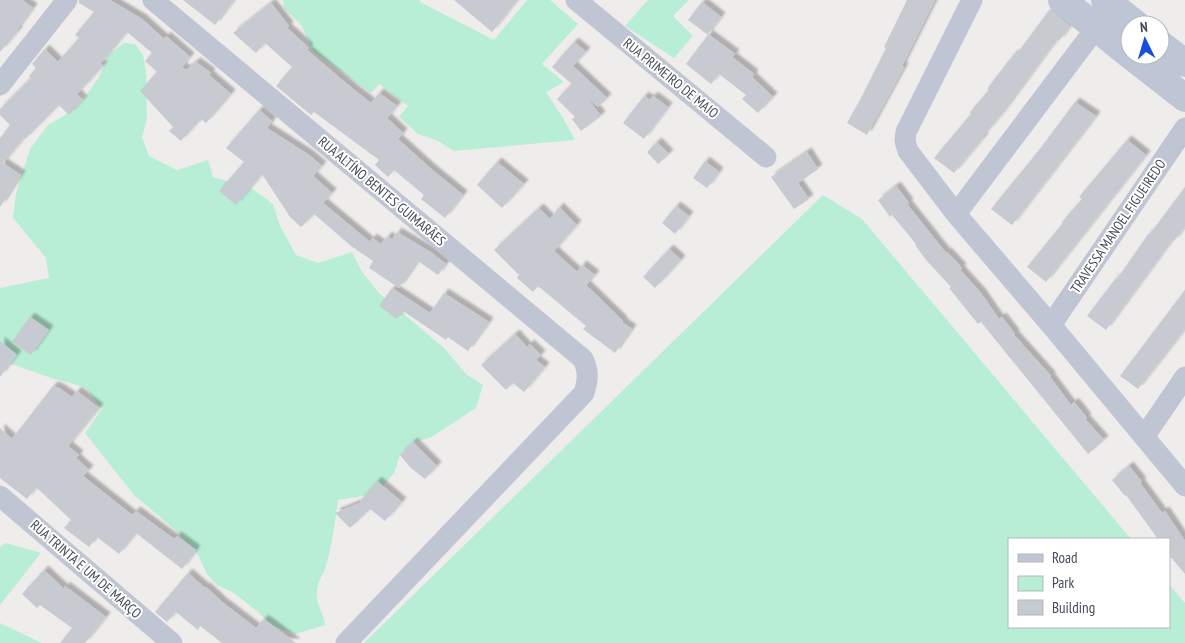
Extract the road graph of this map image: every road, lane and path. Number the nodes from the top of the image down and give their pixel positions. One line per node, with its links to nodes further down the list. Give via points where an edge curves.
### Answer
1 (67, 0): 13 (street)
2 (153, 0): 24 (street, RUA ALTÍNO BENTES GUIMARÃES, via 583,359 588,370 584,393)
3 (576, 0): 16 (street, RUA PRIMEIRO DE MAIO)
4 (972, 0): 17 (street, via 906,132 905,141 908,151)
5 (1062, 0): 8 (street)
6 (1111, 2): 7 (street)
7 (1126, 15)
8 (1096, 28): 9 (street); 17 (street)
9 (1120, 47)
10 (1170, 52): 11 (street)
11 (1185, 64)
12 (1143, 65): 14 (street)
13 (0, 85)
14 (1185, 98)
15 (1185, 128): 18 (street, TRAVESSA MANOEL FIGUEIREDO)
16 (766, 157)
17 (956, 214): 18 (street)
18 (1051, 325): 20 (street)
19 (1185, 378): 20 (street)
20 (1144, 437): 21 (street)
21 (1185, 486)
22 (0, 496): 23 (street, RUA TRINTA E UM DE MARÇO)
23 (172, 643)
24 (346, 643)

